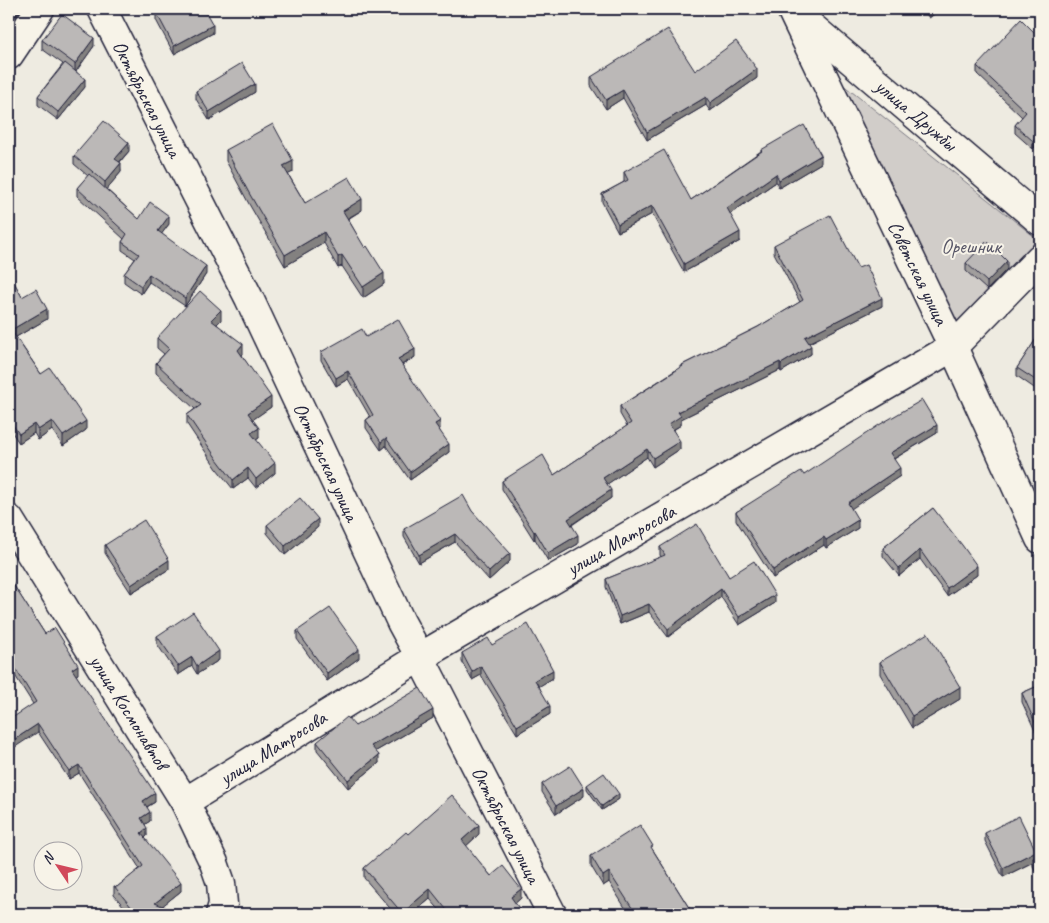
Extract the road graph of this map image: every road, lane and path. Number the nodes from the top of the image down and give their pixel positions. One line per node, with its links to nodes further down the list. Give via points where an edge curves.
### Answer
1 (40, 9): 4 (street)
2 (102, 9): 10 (street, Октябрьская улица, via 249,298)
3 (791, 9): 5 (street, улица Дружбы); 7 (street, Советская улица)
4 (9, 55)
5 (1040, 221)
6 (1040, 258): 7 (street, улица Матросова)
7 (953, 347): 9 (street, Советская улица); 10 (street, улица Матросова)
8 (9, 519): 11 (street, улица Космонавтов)
9 (1040, 539)
10 (420, 657): 11 (street, улица Матросова); 13 (street, Октябрьская улица)
11 (185, 802): 12 (street, улица Космонавтов, via 221,883 223,904)
12 (220, 914)
13 (552, 914)

